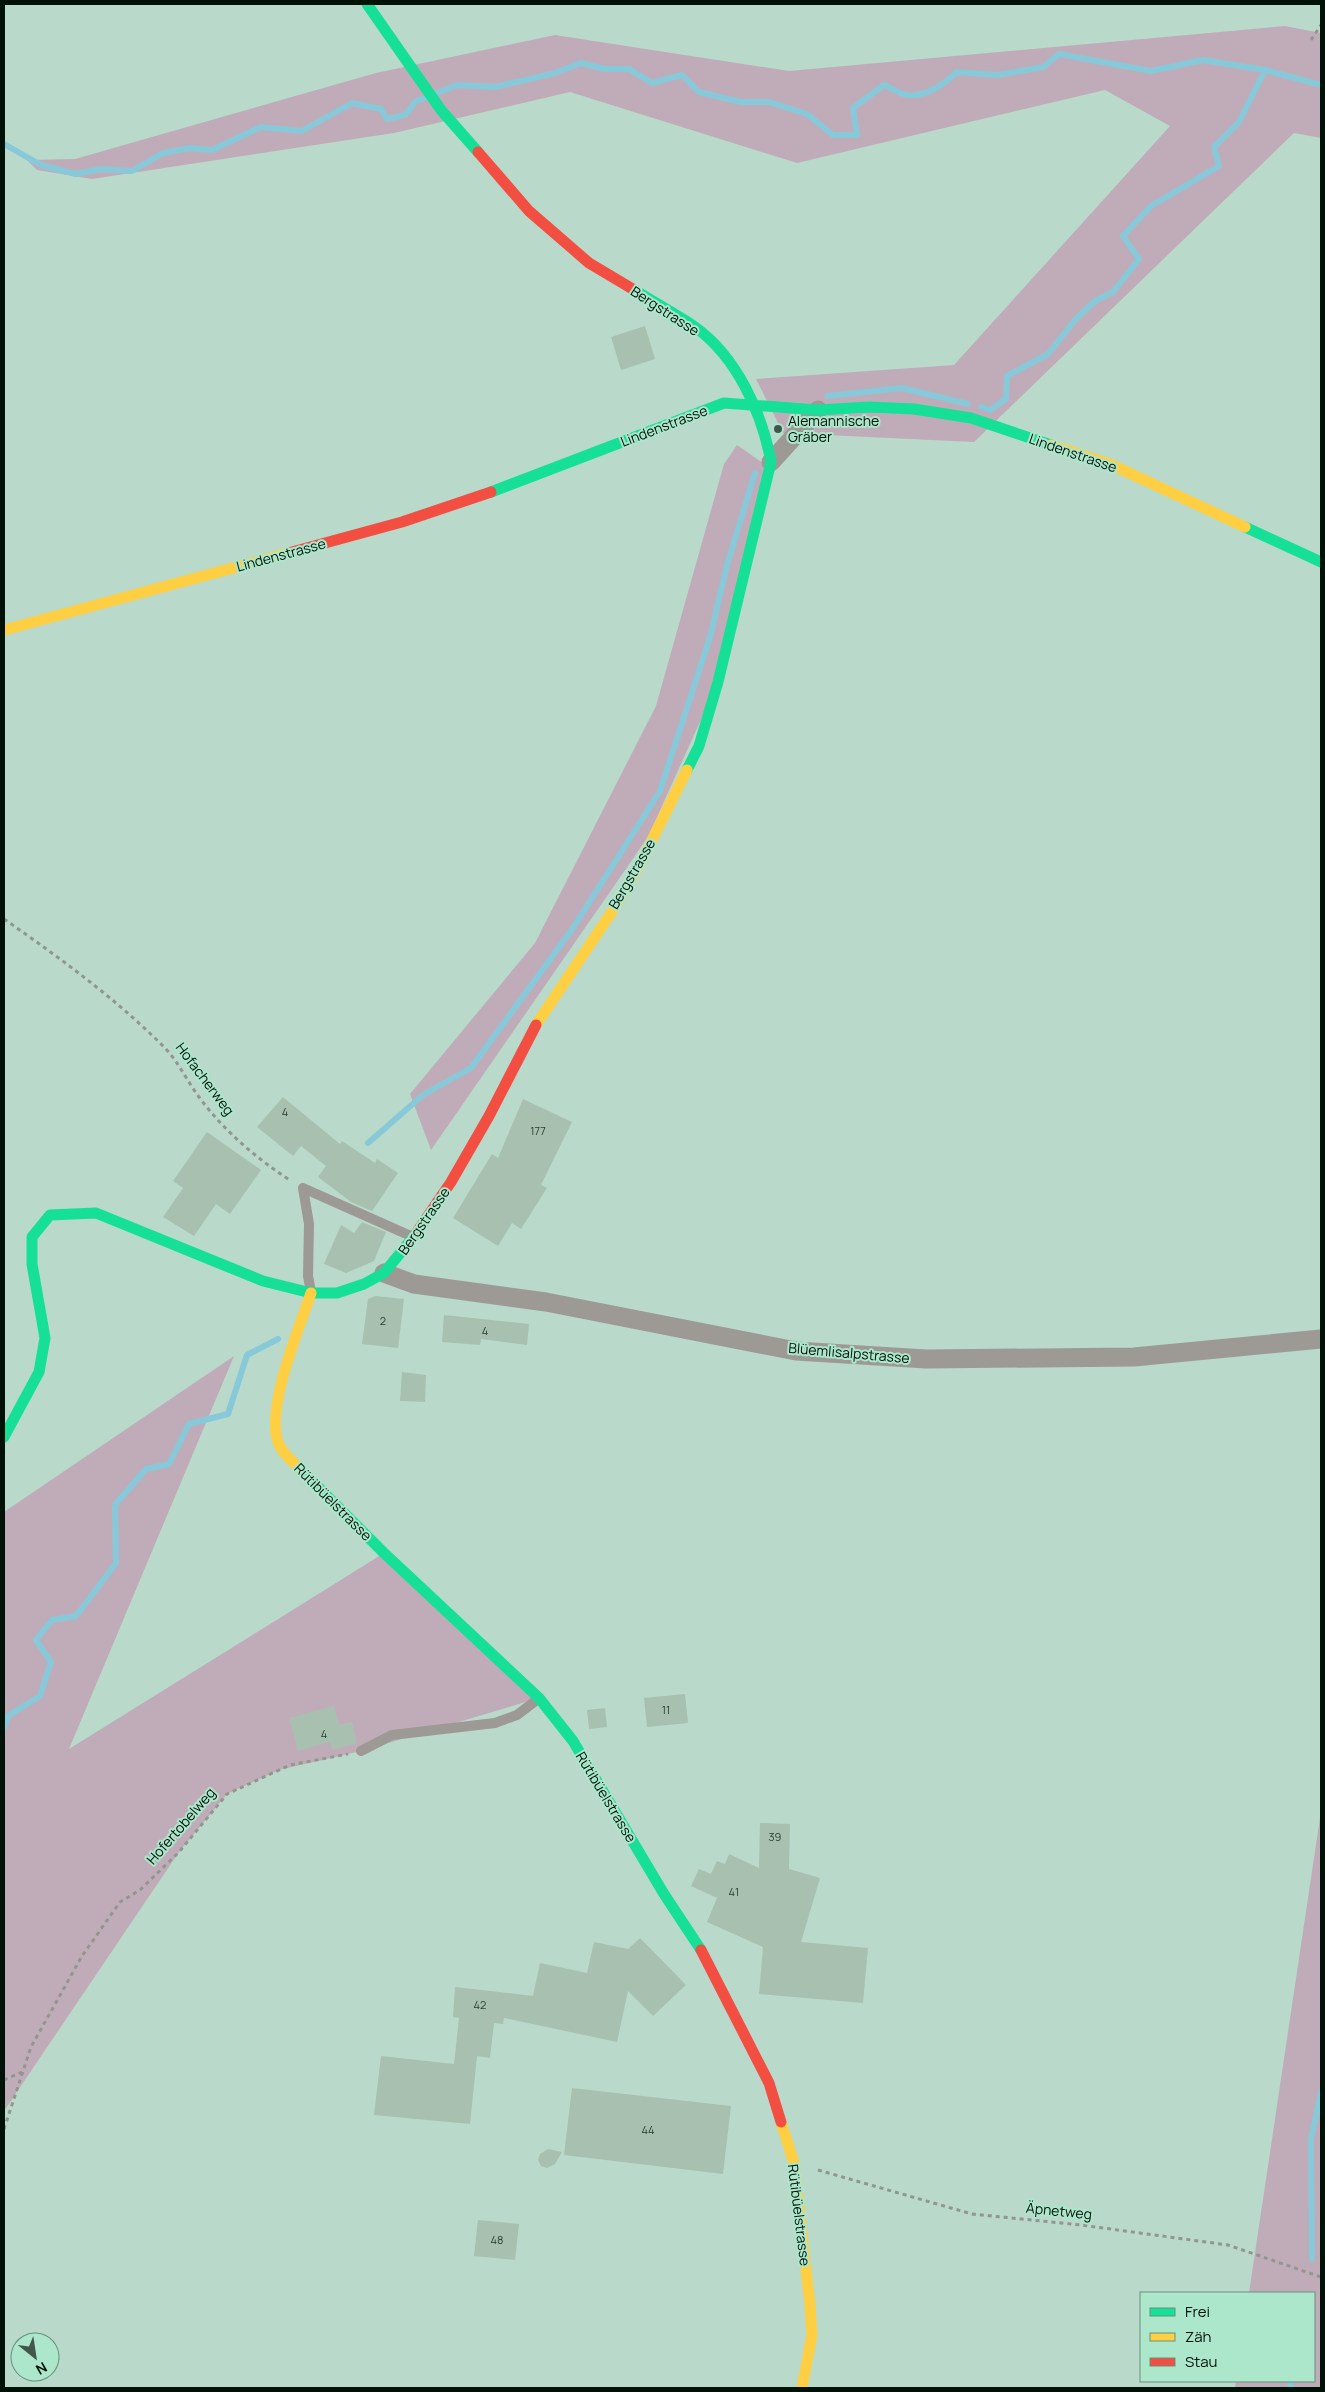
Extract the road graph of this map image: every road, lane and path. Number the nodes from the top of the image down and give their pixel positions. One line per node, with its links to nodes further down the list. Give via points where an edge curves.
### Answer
1 (367, 4): 4 (street, Bergstrasse, via 440,110 530,211 589,263 696,328 720,350 736,372)
2 (1321, 25): 3 (path)
3 (1311, 40)
4 (752, 404): 5 (street, Lindenstrasse); 6 (street, Bergstrasse, via 766,436); 8 (street, Lindenstrasse, via 724,403 517,483 402,522)
5 (818, 410): 6 (street); 7 (street, Lindenstrasse, via 914,409 971,418 1110,464)
6 (771, 462): 11 (street, Bergstrasse, via 718,682 699,746 640,864 530,1034 451,1182)
7 (1321, 562)
8 (4, 630)
9 (4, 919): 10 (path, Hofacherweg, via 112,999 166,1049 233,1138)
10 (303, 1188): 11 (lane); 13 (lane, via 309,1224 308,1276)
11 (414, 1237): 12 (street, Bergstrasse)
12 (384, 1273): 13 (street, Bergstrasse, via 337,1293); 14 (street, Blüemlisalpstrasse, via 414,1284 546,1302 796,1351 926,1359 1134,1357)
13 (311, 1293): 15 (street, Bergstrasse, via 263,1281 96,1213 50,1215 32,1237 32,1264 44,1338 39,1372); 16 (street, Rütibüelstrasse, via 282,1388 275,1423 277,1440 287,1456 384,1553)
14 (1321, 1339)
15 (4, 1437)
16 (539, 1698): 17 (lane, via 517,1715 495,1723 392,1735); 21 (street, Rütibüelstrasse, via 573,1741 695,1940 769,2083)
17 (360, 1751): 18 (path, Hofertobelweg, via 290,1765 226,1794 179,1852 140,1890 120,1902 82,1956 31,2047)
18 (23, 2072): 19 (path); 20 (path, Hofertobelweg)
19 (4, 2080)
20 (4, 2130)
21 (794, 2163): 22 (path, Äpnetweg, via 972,2214 1081,2224 1228,2245); 23 (street, Rütibüelstrasse, via 812,2335)
22 (1321, 2278)
23 (802, 2388)

